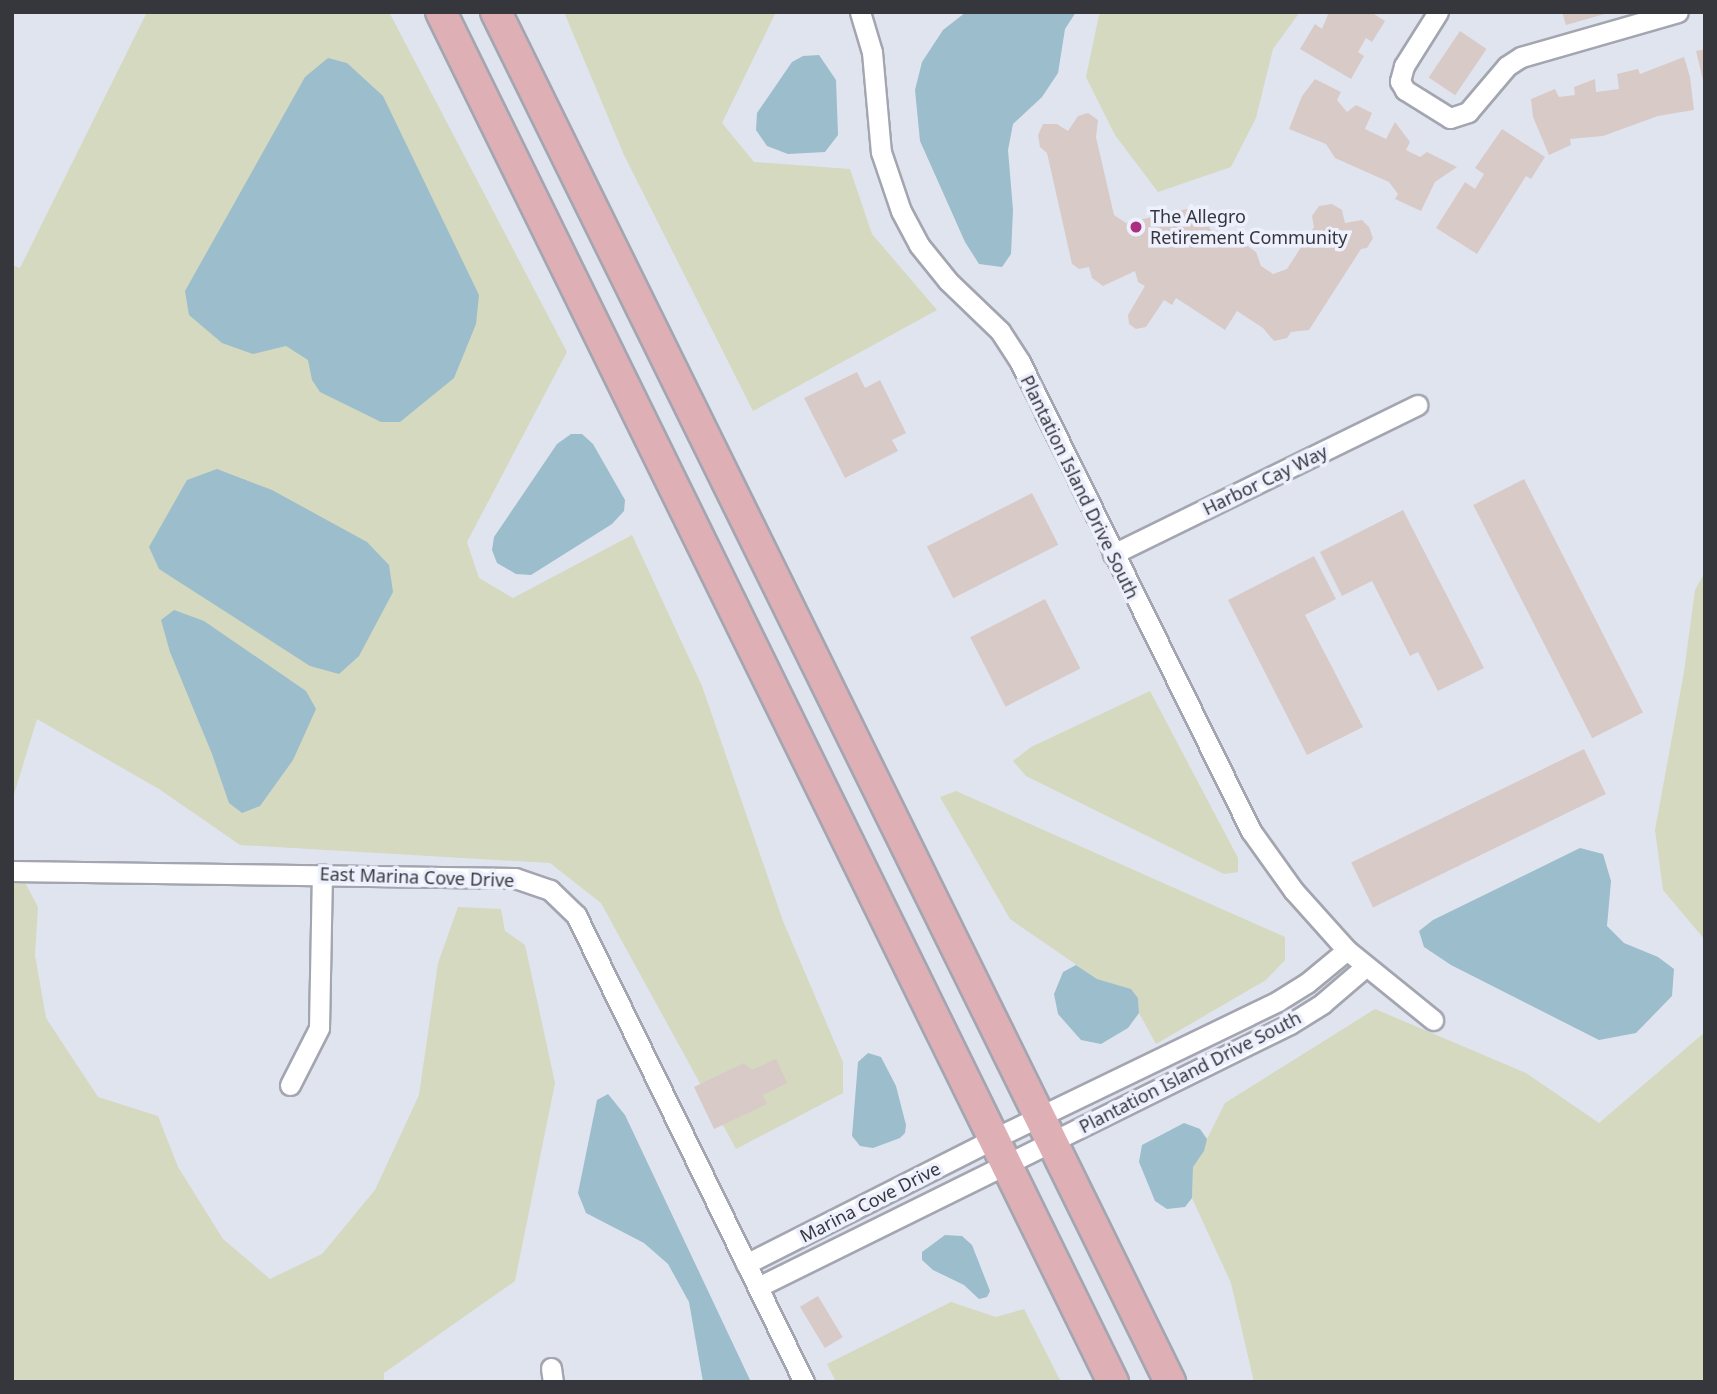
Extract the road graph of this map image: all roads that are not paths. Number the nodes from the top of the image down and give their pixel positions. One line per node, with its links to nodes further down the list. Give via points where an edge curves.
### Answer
1 (441, 12): 15 (main road)
2 (496, 12): 14 (main road)
3 (860, 12): 7 (street, Plantation Island Drive South, via 872,52 881,152 901,211 919,245 948,281 1000,331 1020,362)
4 (1438, 12): 5 (street, via 1404,66 1400,81 1405,90 1450,118 1468,112 1507,66 1521,57)
5 (1678, 12)
6 (1417, 405): 7 (street, Harbor Cay Way)
7 (1113, 554): 10 (street, Plantation Island Drive South, via 1251,831 1294,891)
8 (12, 871): 9 (street, East Marina Cove Drive)
9 (322, 874): 13 (street, via 319,1028); 16 (street, East Marina Cove Drive, via 515,878 539,885 565,902 576,915)
10 (1348, 950): 11 (street, Plantation Island Drive South); 14 (street, Plantation Island Drive South, via 1278,1002)
11 (1365, 967): 12 (street, Plantation Island Drive South); 14 (street, Plantation Island Drive South, via 1290,1024)
12 (1433, 1020)
13 (290, 1085)
14 (1046, 1129): 15 (street, Plantation Island Drive South); 15 (street, Plantation Island Drive South); 19 (main road)
15 (1000, 1151): 16 (street, Marina Cove Drive); 16 (street, Marina Cove Drive); 18 (main road)
16 (752, 1276): 17 (street, East Marina Cove Drive)
17 (804, 1382)
18 (1113, 1382)
19 (1170, 1382)

